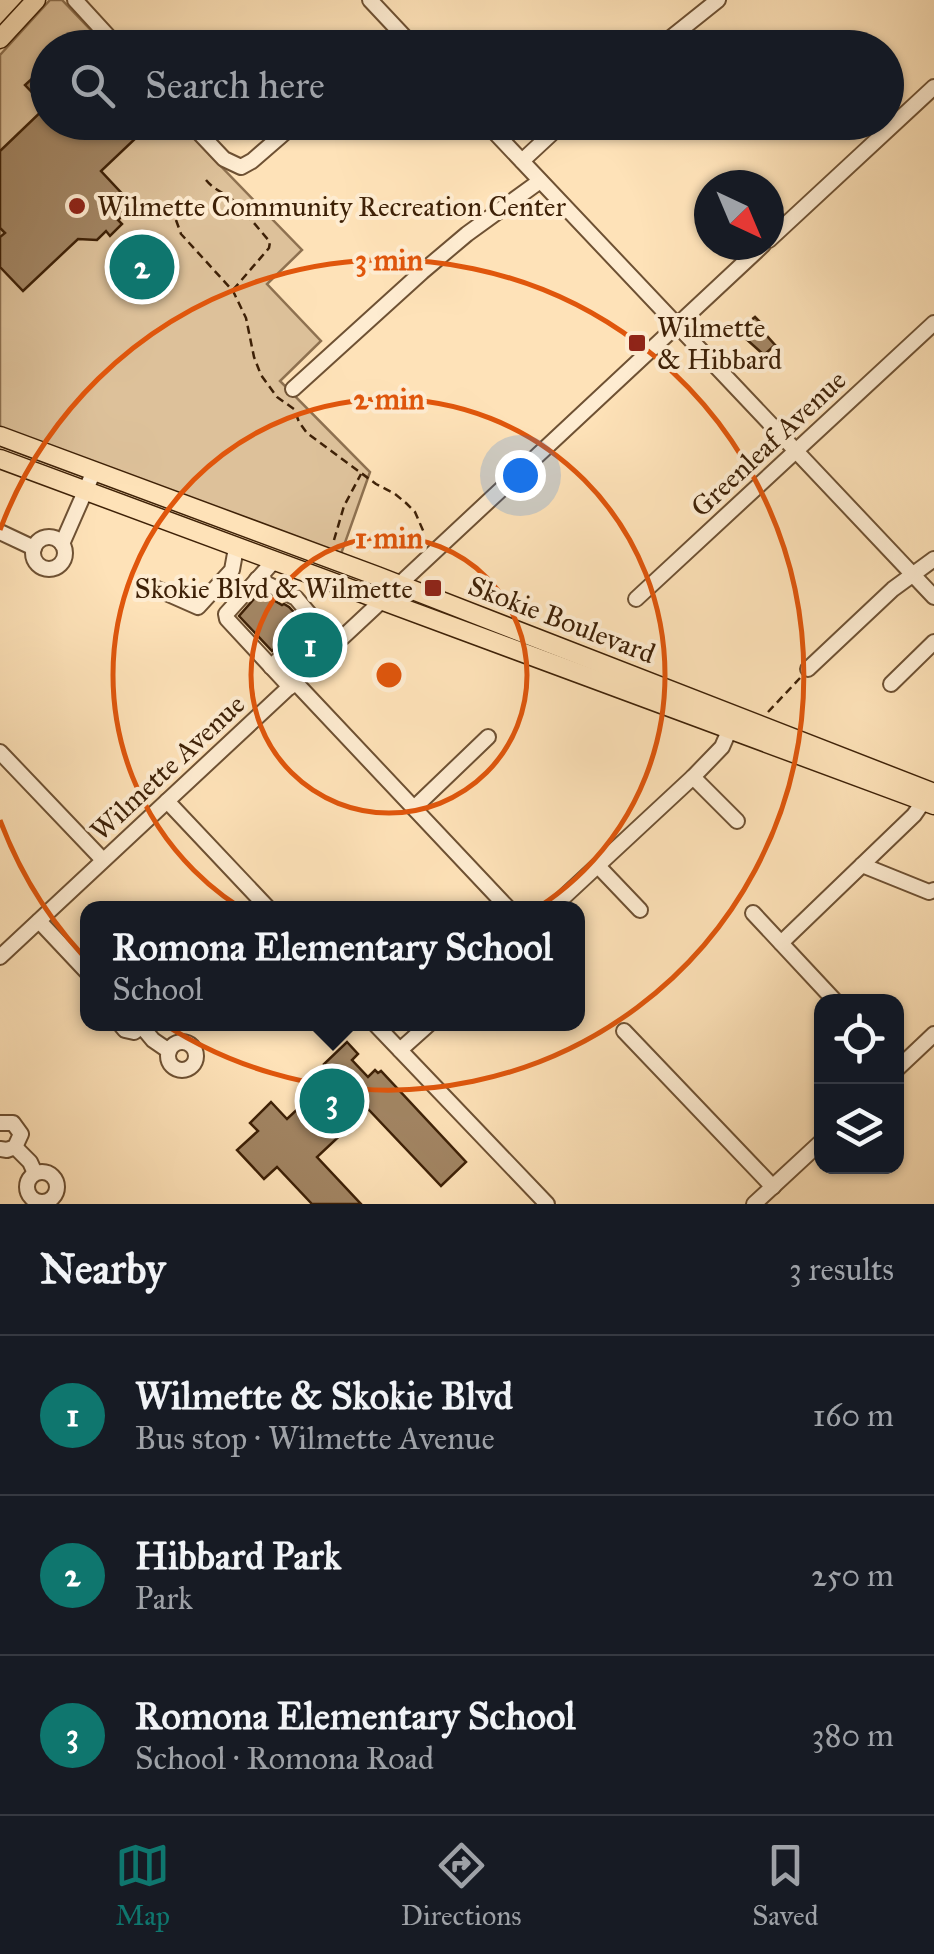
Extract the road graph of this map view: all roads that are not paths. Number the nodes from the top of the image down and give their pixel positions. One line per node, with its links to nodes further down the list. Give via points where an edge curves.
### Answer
1 (36, 0): 8 (main road)
2 (75, 0): 5 (street)
3 (370, 0): 6 (street)
4 (718, 0): 7 (street)
5 (102, 30)
6 (395, 30)
7 (680, 30)
8 (0, 38)
9 (934, 87): 10 (street)
10 (904, 115)
11 (207, 140): 12 (street, via 235,166 252,162)
12 (277, 140)
13 (503, 140): 16 (street)
14 (545, 140): 16 (street)
15 (877, 140): 18 (street)
16 (522, 161): 17 (street)
17 (540, 181): 21 (street); 22 (street, via 467,234)
18 (784, 226)
19 (747, 260): 21 (street, Wilmette Avenue)
20 (934, 323): 24 (street, Greenleaf Avenue)
21 (676, 325): 24 (street); 36 (street, Wilmette Avenue)
22 (293, 389)
23 (0, 436): 26 (main road, Skokie Boulevard)
24 (796, 452): 34 (street); 39 (street, Greenleaf Avenue)
25 (0, 459): 27 (main road, Skokie Boulevard)
26 (94, 471): 27 (street); 36 (main road, Skokie Boulevard)
27 (85, 492): 29 (street); 31 (main road, Skokie Boulevard)
28 (0, 532): 30 (street)
29 (62, 544): 30 (street, via 47,538); 30 (street, via 62,563 49,570 36,562)
30 (34, 548)
31 (236, 548): 33 (main road, Skokie Boulevard); 37 (street, via 232,570 198,607)
32 (934, 559): 34 (street)
33 (273, 562): 35 (street); 40 (main road, Skokie Boulevard)
34 (913, 575): 38 (street); 43 (street)
35 (257, 579): 42 (street, via 226,614); 42 (street, via 296,598 316,622)
36 (399, 585): 40 (street, Wilmette Avenue); 46 (main road, Skokie Boulevard)
37 (155, 588)
38 (934, 597)
39 (636, 599)
40 (381, 602): 44 (street, Wilmette Avenue); 46 (main road, Skokie Boulevard)
41 (934, 642): 45 (street)
42 (271, 666): 44 (street)
43 (808, 669)
44 (292, 684): 51 (street, Wilmette Avenue); 52 (street)
45 (891, 684)
46 (732, 723): 49 (street, via 722,746); 50 (main road, Skokie Boulevard)
47 (488, 738): 52 (street)
48 (0, 752): 54 (street)
49 (693, 777): 53 (street); 56 (street)
50 (930, 798): 55 (street)
51 (167, 801): 54 (street, Wilmette Avenue); 58 (street)
52 (414, 808): 59 (street)
53 (736, 821)
54 (103, 860): 63 (street, Wilmette Avenue)
55 (862, 865): 57 (street); 64 (street)
56 (598, 866): 60 (street); 61 (street)
57 (934, 890)
58 (261, 901)
59 (501, 901)
60 (560, 901)
61 (640, 910)
62 (753, 913): 64 (street)
63 (38, 921): 65 (street, Wilmette Avenue); 66 (street)
64 (781, 943): 67 (street)
65 (0, 957)
66 (80, 965)
67 (829, 994)
68 (147, 1031): 74 (street)
69 (382, 1031): 73 (street)
70 (421, 1031): 73 (street)
71 (624, 1031): 80 (street)
72 (934, 1034): 75 (street)
73 (400, 1050): 81 (street)
74 (169, 1051)
75 (904, 1061)
76 (0, 1123): 77 (street, via 13,1122 20,1130 21,1139)
77 (8, 1148): 79 (street, via 30,1162)
78 (814, 1148): 80 (street)
79 (35, 1174)
80 (772, 1187): 82 (street)
81 (547, 1204)
82 (754, 1204)

